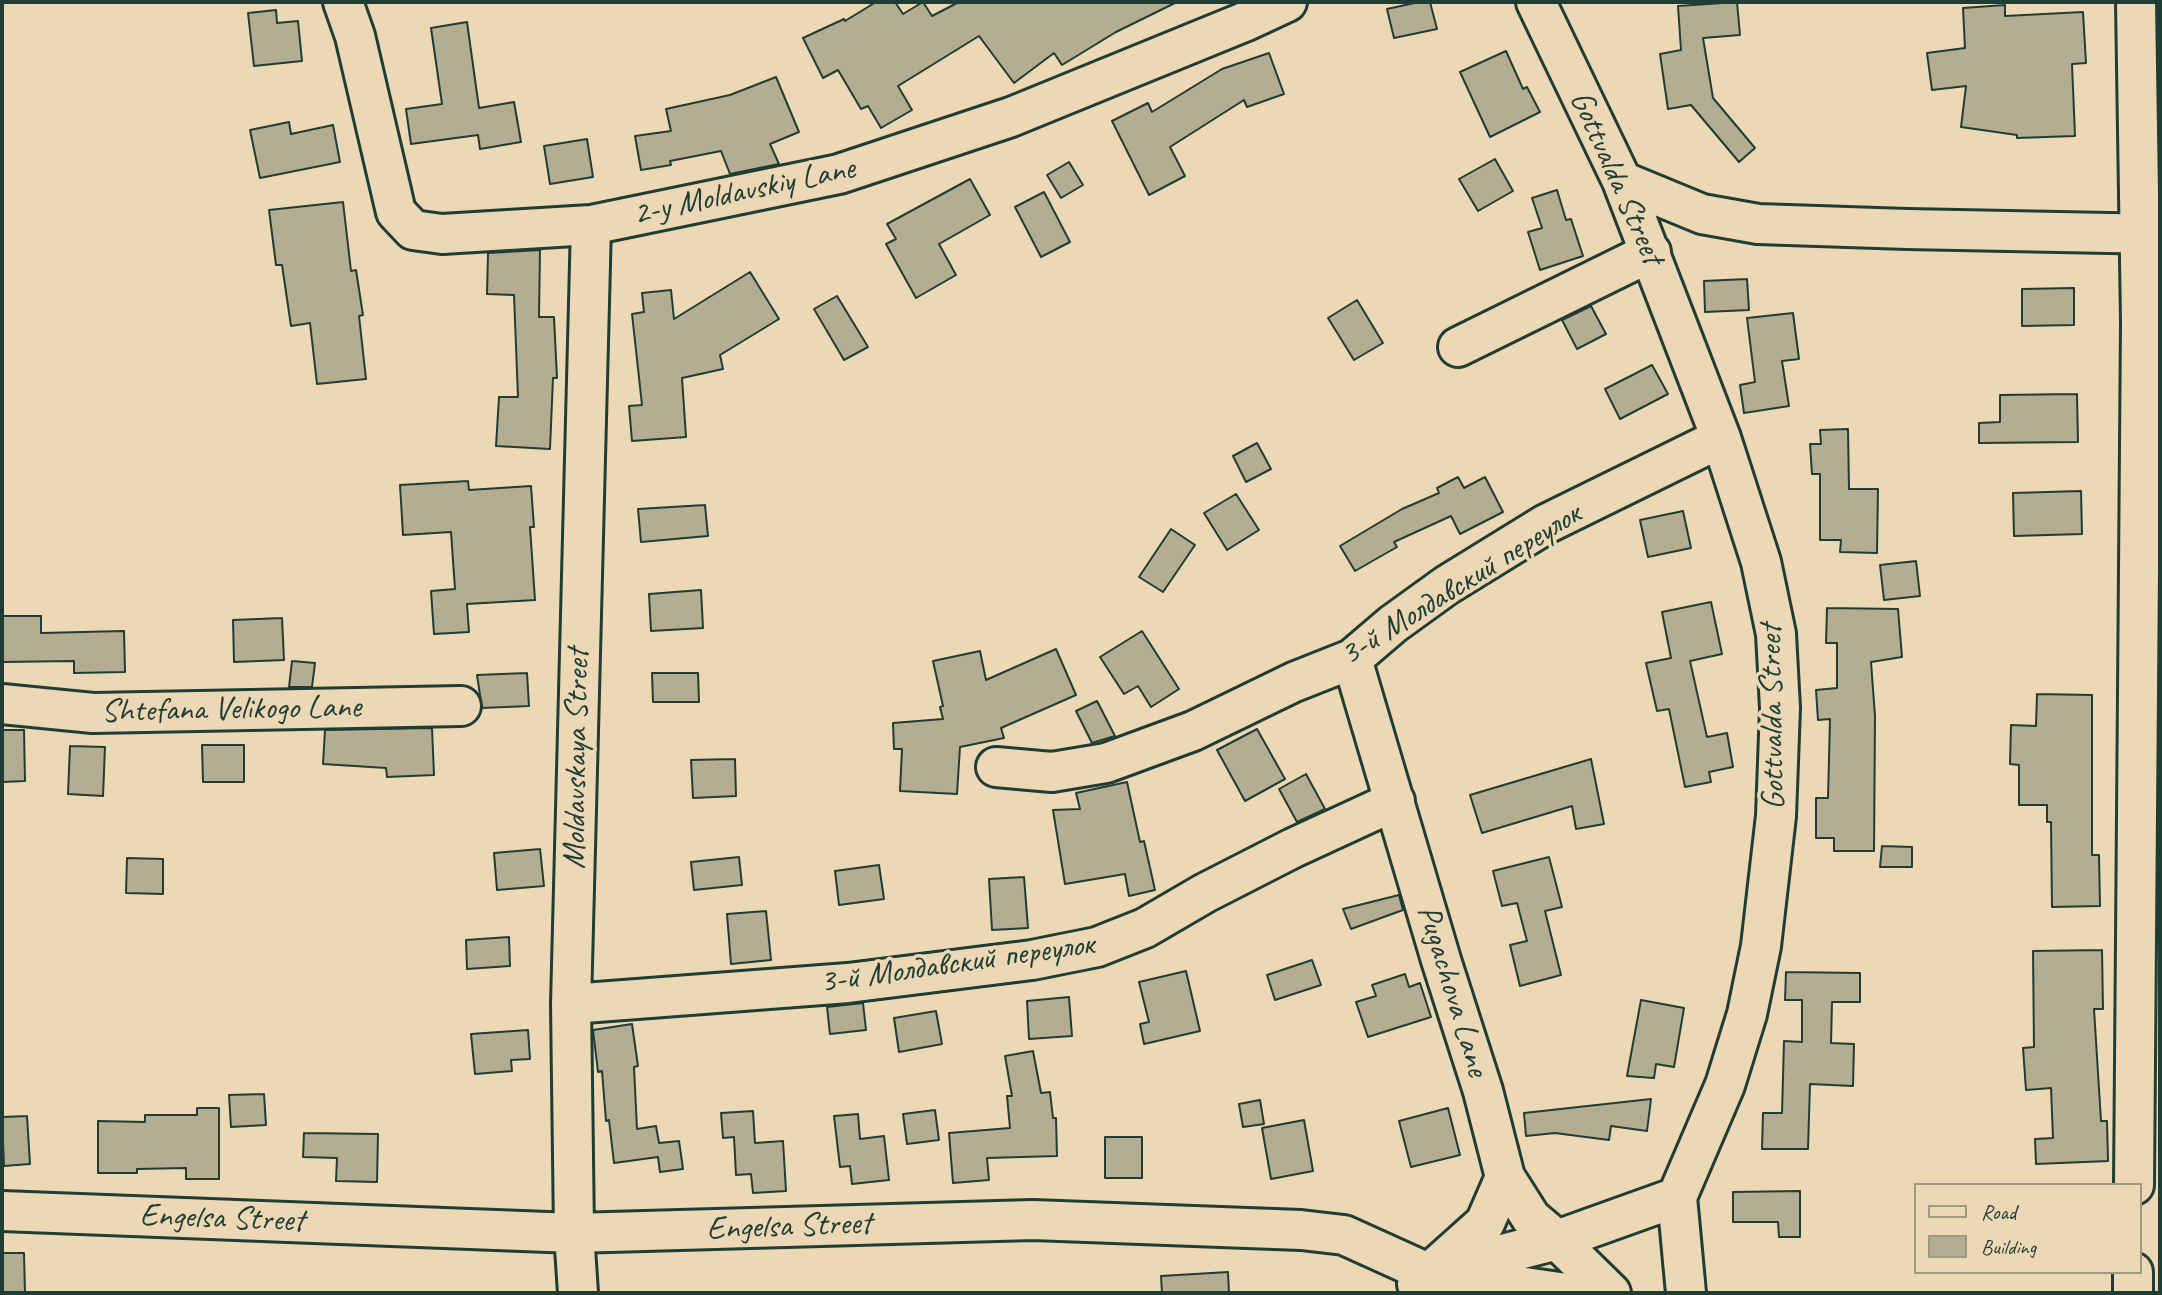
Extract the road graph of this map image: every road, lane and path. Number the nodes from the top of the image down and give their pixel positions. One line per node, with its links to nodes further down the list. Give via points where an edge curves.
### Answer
1 (343, 2): 6 (street, 2-y Moldavskiy Lane, via 396,212 413,230 443,234)
2 (1287, 2): 6 (street, 2-y Moldavskiy Lane, via 1011,117 839,174)
3 (1536, 2): 5 (street, Gottvalda Street)
4 (2136, 2): 7 (street)
5 (1622, 181): 7 (street, via 1702,214 1758,223); 8 (street, Gottvalda Street)
6 (591, 225): 16 (street, Moldavskaya Street)
7 (2151, 234): 18 (street)
8 (1651, 252): 9 (street); 10 (street, Gottvalda Street)
9 (1458, 347)
10 (1721, 438): 11 (street, 3-й Молдавский переулок, via 1546,524 1447,585); 19 (street, Gottvalda Street, via 1761,562 1776,634 1780,708 1776,816 1761,946 1747,1014 1725,1086)
11 (1352, 659): 14 (street, 3-й Молдавский переулок, via 1193,731 1106,763 1052,772); 15 (street, Pugachova Lane)
12 (2, 704): 13 (street, Shtefana Velikogo Lane, via 93,713)
13 (461, 706)
14 (996, 767)
15 (1395, 801): 16 (street, 3-й Молдавский переулок, via 1293,848 1145,928 1097,947 1032,960 848,983); 17 (street, Pugachova Lane)
16 (571, 1004): 21 (street, Moldavskaya Street)
17 (1505, 1177): 22 (street, Pugachova Lane, via 1531,1218); 24 (street, via 1485,1223)
18 (2134, 1183)
19 (1677, 1197): 22 (street); 28 (street, Gottvalda Street)
20 (2, 1211): 21 (street, Engelsa Street)
21 (574, 1233): 24 (street, Engelsa Street, via 1033,1220 1301,1230 1344,1235); 25 (street, Moldavskaya Street)
22 (1557, 1240): 24 (street); 27 (street, Pugachova Lane)
23 (2133, 1274): 29 (street)
24 (1418, 1283): 26 (street, Engelsa Street)
25 (578, 1293)
26 (1566, 1293)
27 (1611, 1293)
28 (1686, 1293)
29 (2133, 1293)

